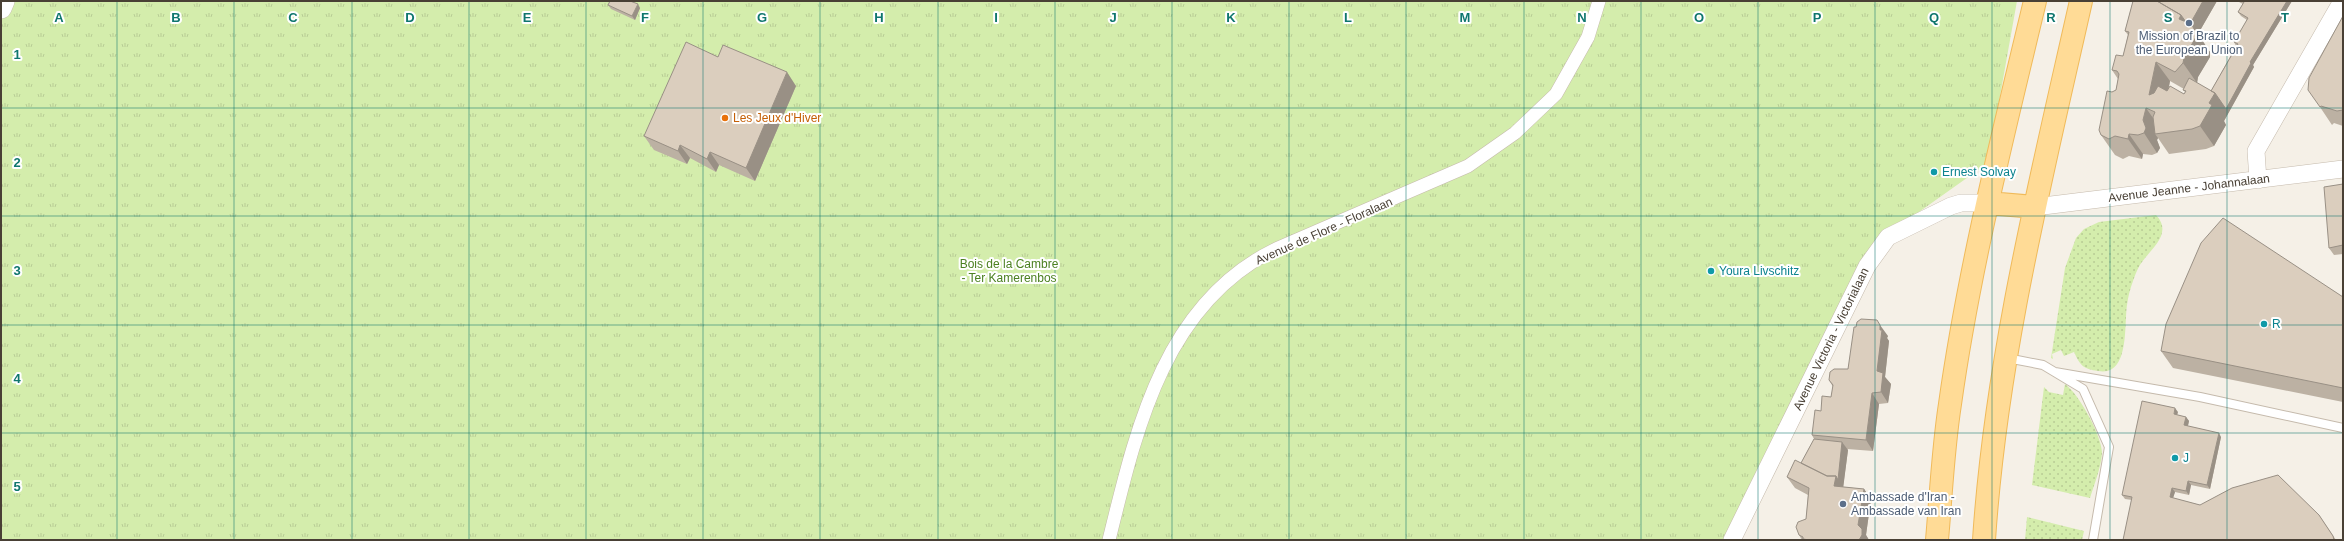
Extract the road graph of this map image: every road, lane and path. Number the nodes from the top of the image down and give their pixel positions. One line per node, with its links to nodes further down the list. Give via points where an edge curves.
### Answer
1 (4, 1): 6 (street)
2 (1599, 1): 14 (street, Avenue de Flore - Floralaan, via 1588,37 1556,94 1515,134 1468,166 1271,252 1228,278 1189,323 1163,366 1139,427)
3 (2035, 1): 9 (main road)
4 (2081, 1): 10 (main road)
5 (2342, 1): 8 (street, via 2256,151)
6 (1, 8)
7 (2343, 169): 8 (street, Avenue Jeanne - Johannalaan)
8 (2258, 180): 10 (street, Avenue Jeanne - Johannalaan)
9 (1988, 203): 10 (main road); 15 (street, Avenue Victoria - Victorialaan, via 1961,202 1888,237 1867,266); 16 (main road, via 1950,405)
10 (2035, 207): 11 (main road)
11 (2006, 357): 12 (lane, via 2043,365); 17 (main road, via 1987,491)
12 (2055, 372): 13 (lane, via 2200,397); 18 (lane, via 2083,389 2109,447)
13 (2343, 428)
14 (1109, 539)
15 (1732, 540)
16 (1937, 540)
17 (1984, 540)
18 (2093, 540)

